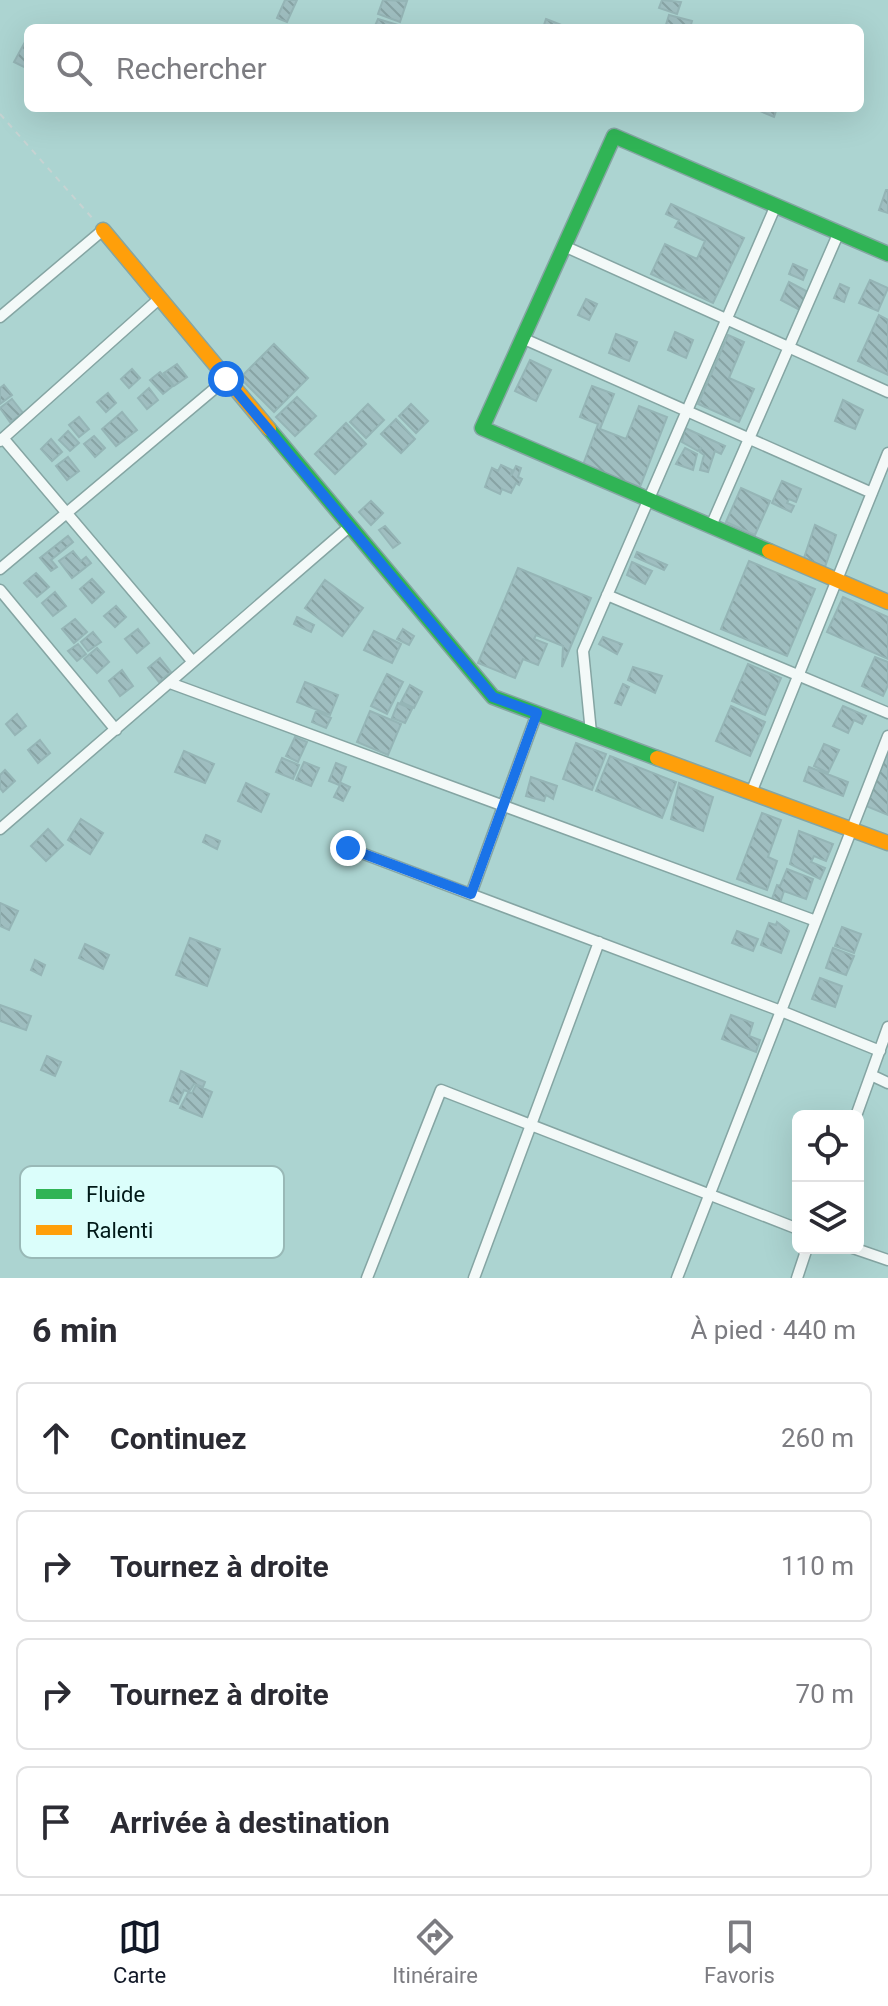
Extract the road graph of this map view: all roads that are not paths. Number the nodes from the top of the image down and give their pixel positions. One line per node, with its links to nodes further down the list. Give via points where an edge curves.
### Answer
1 (776, 205): 3 (street); 4 (street, via 614,136); 8 (street)
2 (103, 230): 6 (street); 7 (street)
3 (839, 232): 5 (street); 10 (street)
4 (564, 246): 8 (street); 9 (street)
5 (888, 254)
6 (160, 298): 11 (street); 15 (street)
7 (0, 317)
8 (726, 319): 10 (street); 13 (street)
9 (522, 338): 13 (street); 18 (street, via 482,428)
10 (789, 347): 12 (street); 14 (street)
11 (226, 379): 19 (street); 21 (street)
12 (888, 392)
13 (687, 411): 14 (street); 18 (street)
14 (749, 438): 17 (street); 20 (street)
15 (2, 439): 19 (street)
16 (888, 453): 17 (street)
17 (872, 493): 23 (street)
18 (648, 500): 20 (street); 25 (street)
19 (67, 513): 22 (street); 27 (street)
20 (711, 526): 23 (street)
21 (349, 527): 27 (street); 30 (street, via 493,697)
22 (0, 569)
23 (836, 580): 26 (street); 28 (street)
24 (0, 590): 32 (street)
25 (607, 595): 28 (street); 33 (street, via 583,651)
26 (888, 602)
27 (193, 662): 29 (street)
28 (798, 675): 31 (street); 35 (street)
29 (170, 683): 32 (street); 36 (street)
30 (537, 713): 33 (street); 36 (street)
31 (888, 713)
32 (116, 730): 37 (street)
33 (591, 733): 35 (street)
34 (888, 736): 38 (street)
35 (751, 793): 38 (street)
36 (503, 805): 41 (street); 42 (street)
37 (2, 823)
38 (852, 829): 39 (street); 42 (street)
39 (888, 843)
40 (348, 848): 41 (street)
41 (471, 894): 43 (street)
42 (816, 921): 44 (street)
43 (599, 942): 44 (street); 50 (street)
44 (781, 1011): 46 (street); 51 (street)
45 (888, 1027): 46 (street)
46 (880, 1051): 47 (street)
47 (871, 1075): 48 (street); 49 (street)
48 (888, 1083)
49 (858, 1110)
50 (530, 1125): 51 (street); 56 (street, via 441,1090); 57 (street)
51 (709, 1194): 52 (street); 58 (street)
52 (792, 1227)
53 (864, 1252): 55 (street)
54 (805, 1254): 59 (street)
55 (888, 1260)
56 (367, 1278)
57 (474, 1278)
58 (677, 1278)
59 (797, 1278)

